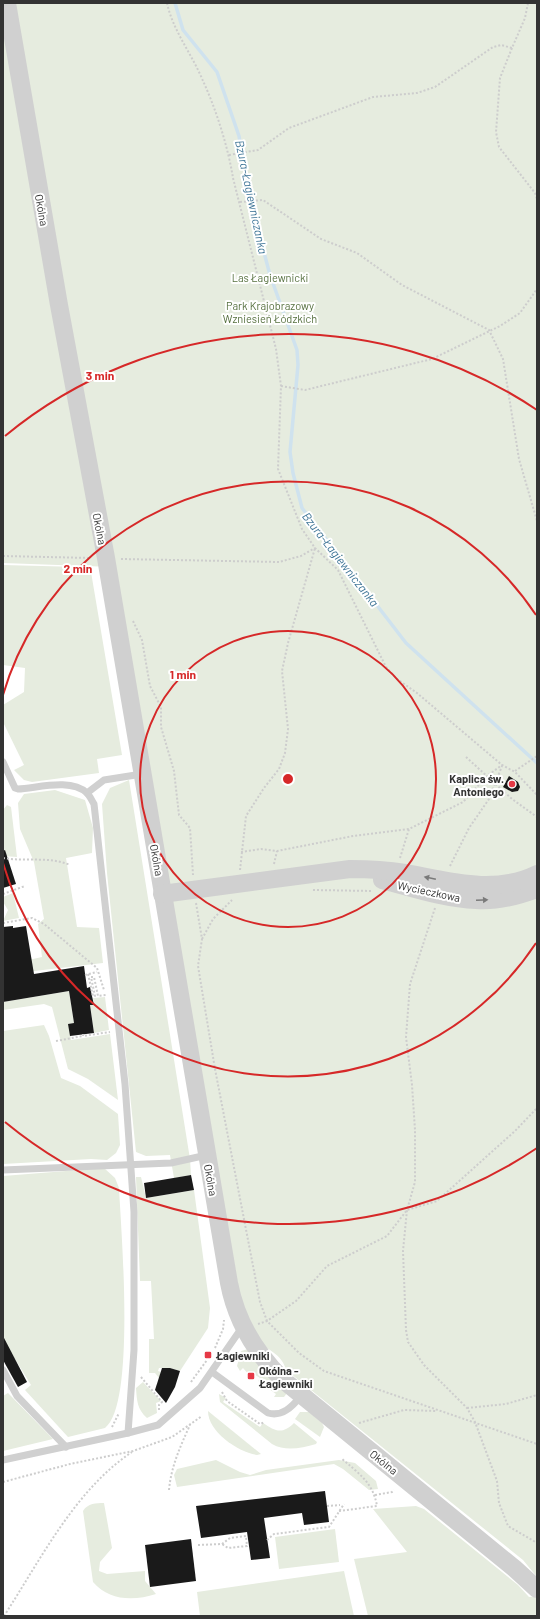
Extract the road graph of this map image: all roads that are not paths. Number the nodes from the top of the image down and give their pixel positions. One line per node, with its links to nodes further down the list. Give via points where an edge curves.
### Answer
1 (7, 3): 3 (street, Okólna)
2 (3, 762): 4 (lane, via 15,788 62,785 76,787)
3 (142, 774): 4 (lane, via 104,780); 8 (street, Okólna)
4 (87, 793): 10 (lane, via 94,804 125,1084)
5 (537, 874): 6 (street, Wycieczkowa, via 493,886)
6 (443, 888): 7 (street, Wycieczkowa, one-way to 7, via 477,900 498,899); 8 (street, Wycieczkowa, via 320,873)
7 (537, 889)
8 (162, 894): 9 (street, Okólna)
9 (207, 1155): 10 (lane, via 171,1163); 12 (street, Okólna, via 231,1294)
10 (131, 1164): 11 (lane); 16 (lane, via 134,1212 134,1350)
11 (3, 1170)
12 (243, 1326): 14 (lane); 15 (street, Okólna, via 266,1362)
13 (3, 1370): 17 (lane, via 17,1396)
14 (212, 1372): 15 (lane, via 268,1413 286,1411); 16 (lane, via 200,1388 165,1421 148,1429)
15 (301, 1396): 19 (street, Okólna)
16 (128, 1433): 17 (lane)
17 (66, 1447): 18 (lane)
18 (3, 1460)
19 (537, 1589)

